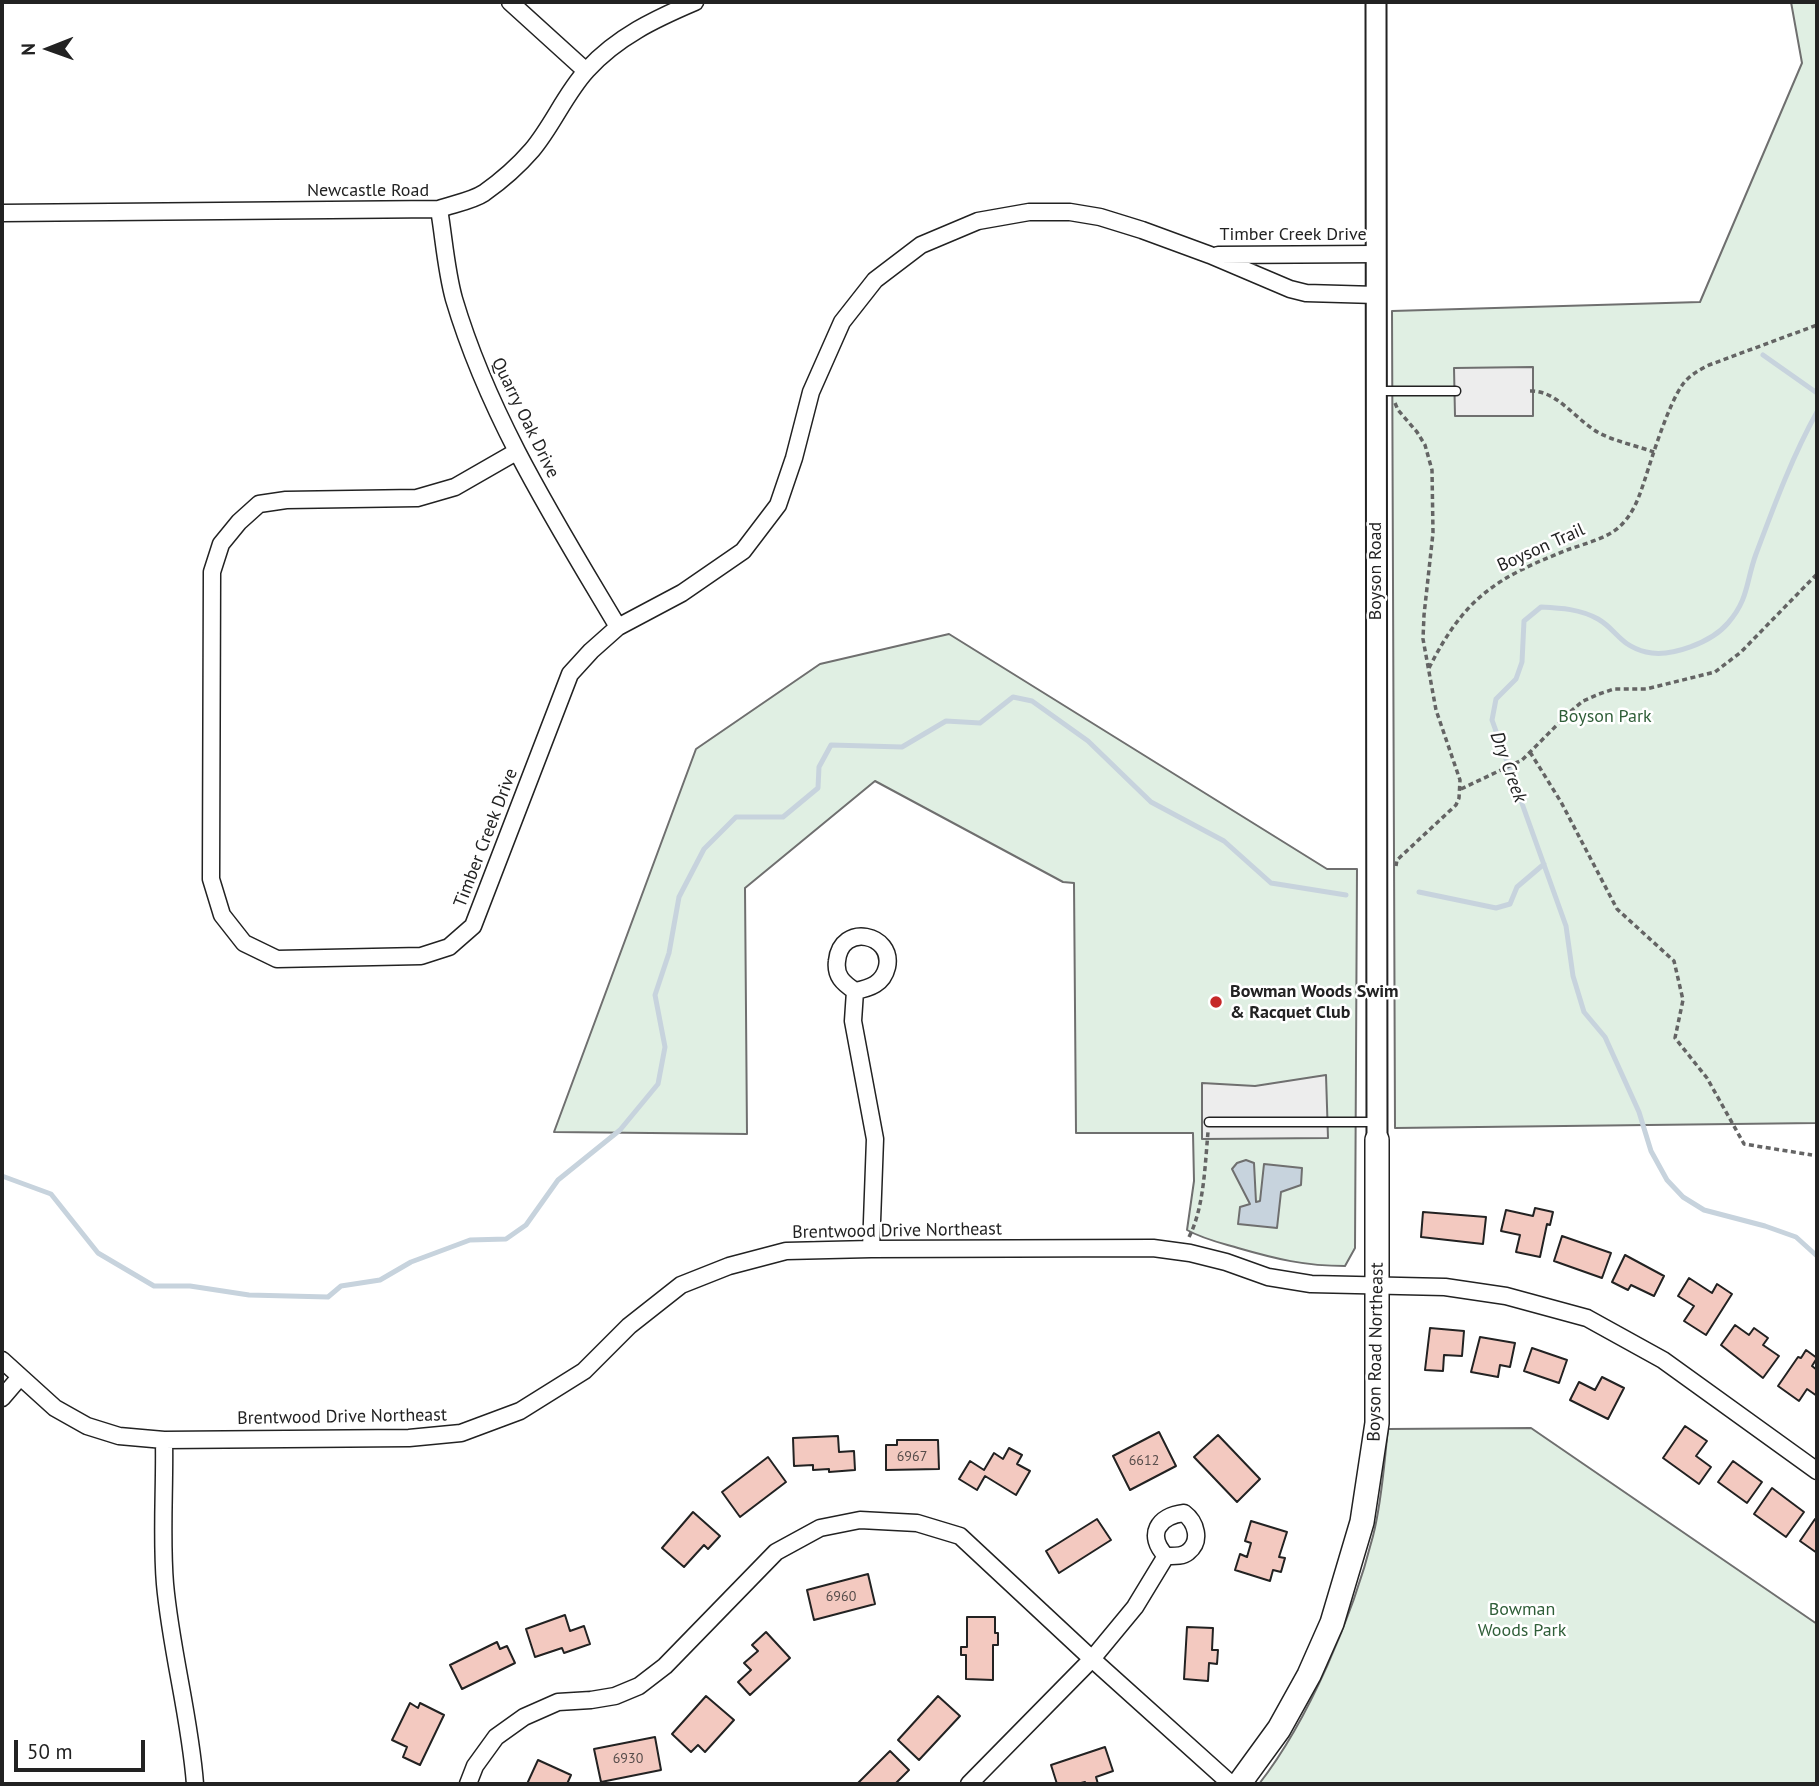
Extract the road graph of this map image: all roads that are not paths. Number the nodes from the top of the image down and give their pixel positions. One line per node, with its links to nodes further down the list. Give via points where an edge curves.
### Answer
1 (510, 2): 4 (street)
2 (695, 2): 4 (street, Newcastle Road, via 628,35)
3 (1376, 2): 7 (street, Boyson Road)
4 (586, 71): 5 (street, Newcastle Road, via 533,149 513,169 482,194)
5 (439, 209): 6 (street, Newcastle Road); 12 (street, Quarry Oak Drive, via 453,296 482,380)
6 (2, 213)
7 (1376, 254): 8 (street, Timber Creek Drive); 9 (street, Boyson Road)
8 (1210, 255): 9 (street, Timber Creek Drive, via 1306,293); 13 (street, Timber Creek Drive, via 1100,216 1070,212 1029,212 978,221 921,245 875,280 842,322 811,392 778,505 743,551 682,593)
9 (1376, 295): 10 (street, Boyson Road)
10 (1385, 391): 11 (lane); 16 (street, Boyson Road)
11 (1456, 391)
12 (516, 452): 13 (street, Quarry Oak Drive); 13 (street, Timber Creek Drive, via 455,487 417,498 259,504 221,544 212,572 211,879 222,915 244,943 277,959 421,956 449,947 473,926 570,674)
13 (618, 627)
14 (855, 991): 17 (street, via 853,1021 875,1139)
15 (1209, 1122): 16 (lane)
16 (1378, 1131): 18 (main road, Boyson Road Northeast)
17 (872, 1248): 18 (street, Brentwood Drive Northeast, via 1153,1248 1226,1262 1268,1277); 22 (street, Brentwood Drive Northeast, via 786,1251 681,1285 629,1326 584,1371 520,1411 461,1433 409,1438)
18 (1377, 1286): 23 (street, Brentwood Drive Northeast, via 1445,1287 1506,1296 1587,1318 1663,1360); 30 (main road, Boyson Road Northeast, via 1377,1423 1363,1522 1332,1623 1309,1675 1279,1730)
19 (2, 1360): 20 (street, Brentwood Drive Northeast)
20 (20, 1377): 21 (street); 22 (street, Brentwood Drive Northeast, via 55,1408 87,1426 119,1436)
21 (2, 1398)
22 (164, 1440): 26 (street, via 165,1581)
23 (1817, 1471)
24 (1166, 1556): 25 (street, via 1135,1607)
25 (1092, 1659): 27 (street, via 960,1536 917,1523 860,1520 820,1528 776,1552 666,1666 639,1686 615,1696 558,1702 524,1717 496,1737); 28 (street); 29 (street)
26 (195, 1784)
27 (468, 1784)
28 (969, 1784)
29 (1231, 1784)
30 (1239, 1784)

